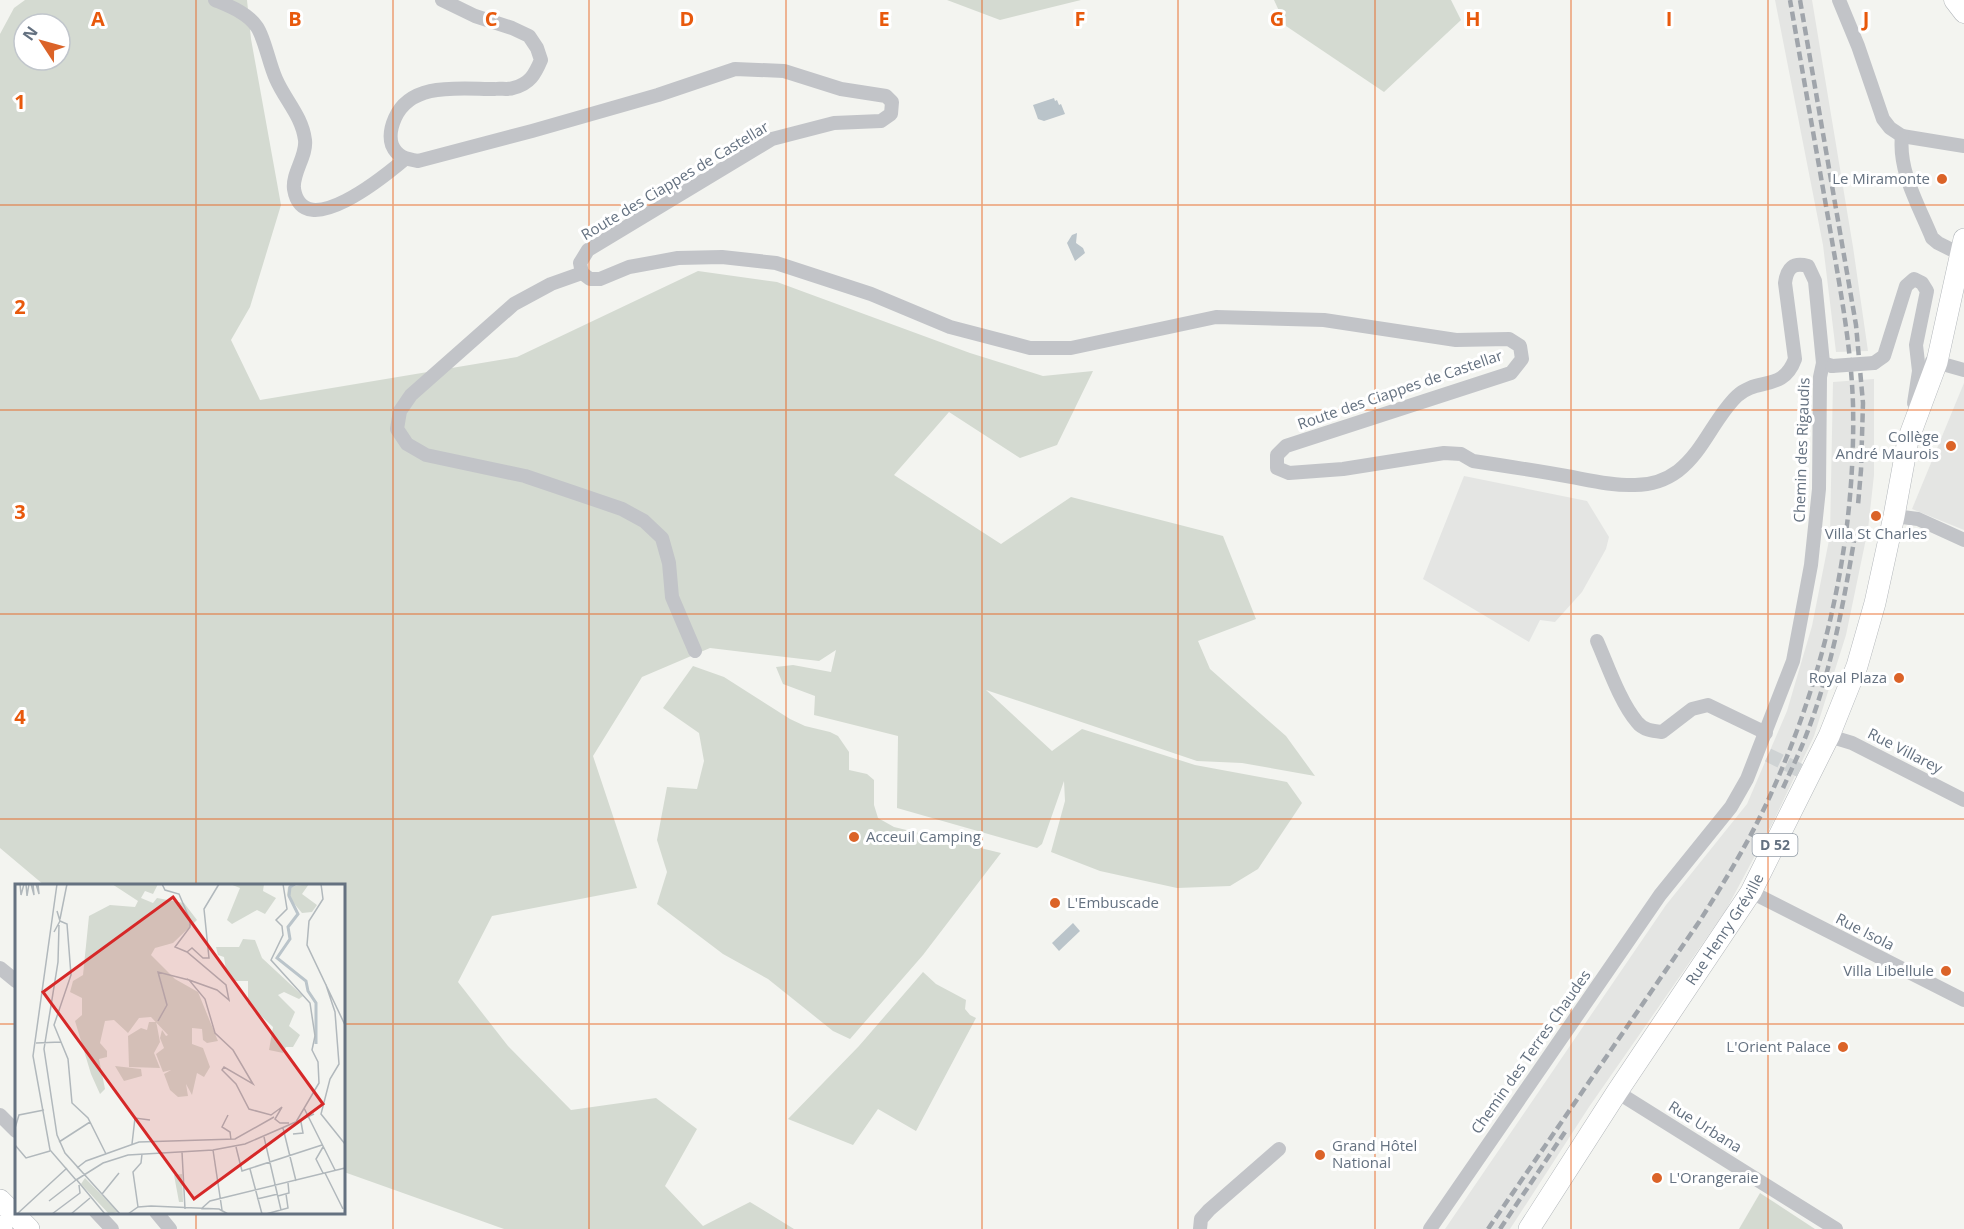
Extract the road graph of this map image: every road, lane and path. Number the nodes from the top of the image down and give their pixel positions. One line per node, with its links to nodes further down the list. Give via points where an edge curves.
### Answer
1 (215, 0): 8 (street, via 241,12 257,27 276,80 300,120 305,142 294,186 298,201 319,211 336,207)
2 (441, 0): 8 (street, via 529,36 541,60 533,78 513,88 429,90 413,97 399,108 391,125 395,151)
3 (1839, 0): 6 (street, via 1883,119)
4 (1954, 0): 5 (street)
5 (1964, 13)
6 (1902, 136): 7 (street); 9 (street, via 1904,168 1932,238 1938,243)
7 (1964, 146)
8 (405, 159): 10 (street, Route des Ciappes de Castellar, via 418,161 532,131 735,69 784,71 886,96 892,102 891,114 881,122 834,123 772,140 588,250 580,263)
9 (1962, 246): 11 (main road, D 52)
10 (582, 273): 12 (street, Route des Ciappes de Castellar, via 590,279 600,279 629,267 678,258 722,257 776,263 871,294 950,327 1030,348 1071,348 1216,317 1324,320 1456,340 1509,339 1520,346 1522,359 1511,373 1286,446 1277,455 1277,468 1288,473 1343,469 1444,453 1599,482 1636,486 1658,482 1677,472 1694,456 1741,392 1776,381 1791,370 1795,359 1785,283 1786,273 1800,264 1808,266 1815,281); 17 (street, via 514,304 411,395 400,411 397,429 407,444 426,455 525,476 622,509 644,521 662,538 672,597)
11 (1927, 360): 12 (street, bridge, via 1916,345 1927,291 1914,279 1906,285 1884,356 1874,363); 13 (street); 14 (main road, Rue Henry Gréville / D 52)
12 (1827, 365): 18 (street, Chemin des Rigaudis, via 1820,377 1819,489 1811,566 1793,660)
13 (1964, 370)
14 (1894, 516): 15 (street, via 1918,519); 19 (main road, Rue Henry Gréville / D 52, via 1857,666)
15 (1964, 540)
16 (1597, 641): 18 (street, via 1616,687 1638,723 1650,731 1662,732 1692,709 1708,705)
17 (695, 651)
18 (1766, 733): 22 (street, Chemin des Rigaudis, via 1751,781)
19 (1829, 736): 20 (street, Rue Villarey, via 1852,743); 21 (main road, Rue Henry Gréville / D 52, via 1806,773)
20 (1964, 800)
21 (1751, 892): 25 (street, Rue Isola); 26 (main road, Rue Henry Gréville / D 52)
22 (1660, 895): 37 (street, Chemin des Terres Chaudes)
23 (0, 968): 24 (street)
24 (15, 980)
25 (1964, 1000)
26 (1617, 1092): 38 (main road, Rue Henry Gréville / D 52); 39 (street, Rue Urbana)
27 (0, 1115): 28 (street)
28 (15, 1130)
29 (1279, 1149): 36 (street, via 1209,1210)
30 (0, 1200): 33 (main road)
31 (98, 1214): 34 (street)
32 (158, 1214): 35 (street)
33 (29, 1229)
34 (112, 1229)
35 (170, 1229)
36 (1200, 1229)
37 (1430, 1229)
38 (1529, 1229)
39 (1836, 1229)

